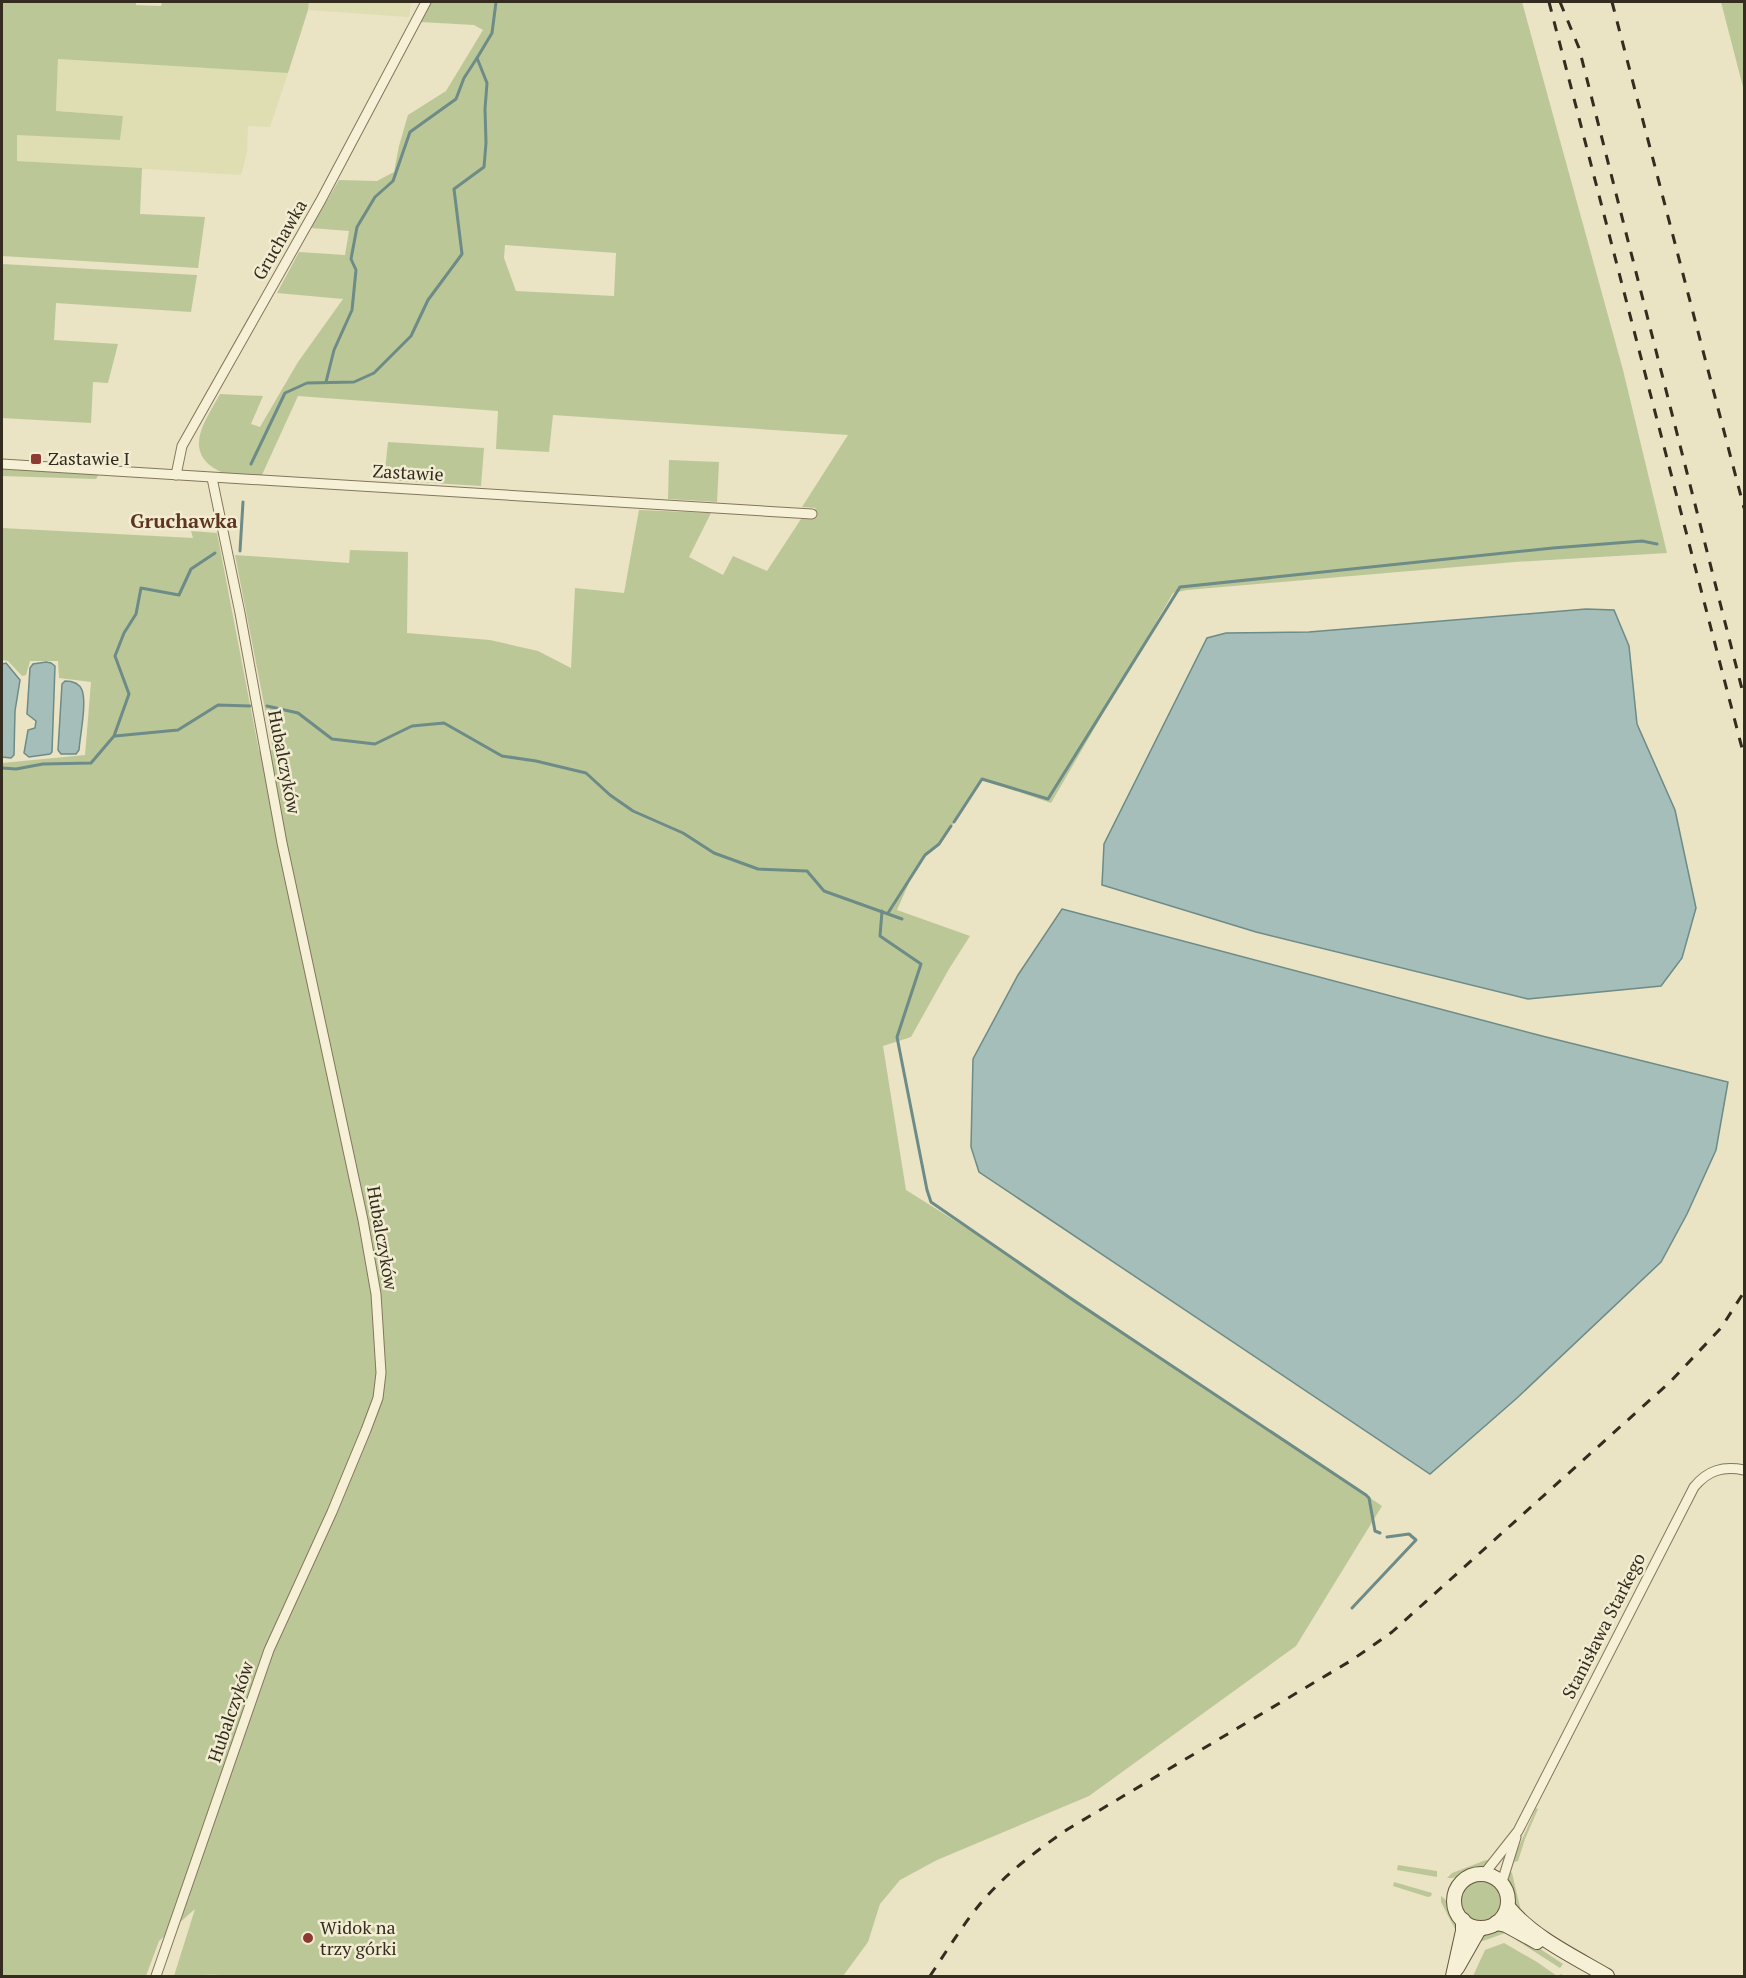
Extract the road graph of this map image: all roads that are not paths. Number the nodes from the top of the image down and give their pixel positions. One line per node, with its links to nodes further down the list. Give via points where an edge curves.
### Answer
1 (426, 2): 3 (street, Gruchawka, via 321,200 182,446)
2 (2, 464): 3 (street, Zastawie)
3 (176, 475): 4 (street, Zastawie)
4 (212, 478): 5 (street, Zastawie); 14 (street, Hubalczyków, via 282,843 363,1220 376,1294 381,1373 378,1398 366,1430 269,1650)
5 (812, 514)
6 (1744, 1470): 7 (street, Stanisława Starkego, via 1718,1469 1694,1488)
7 (1518, 1832): 8 (street); 9 (street)
8 (1484, 1874): 9 (street); 11 (street, via 1467,1877 1456,1892 1455,1907)
9 (1502, 1882): 10 (street)
10 (1508, 1907): 12 (street, via 1503,1916); 16 (street, via 1554,1945)
11 (1463, 1920): 12 (street, via 1472,1926); 13 (street)
12 (1489, 1925): 13 (street); 15 (street, via 1506,1925)
13 (1454, 1973)
14 (156, 1977)
15 (1590, 1977)
16 (1607, 1977)

